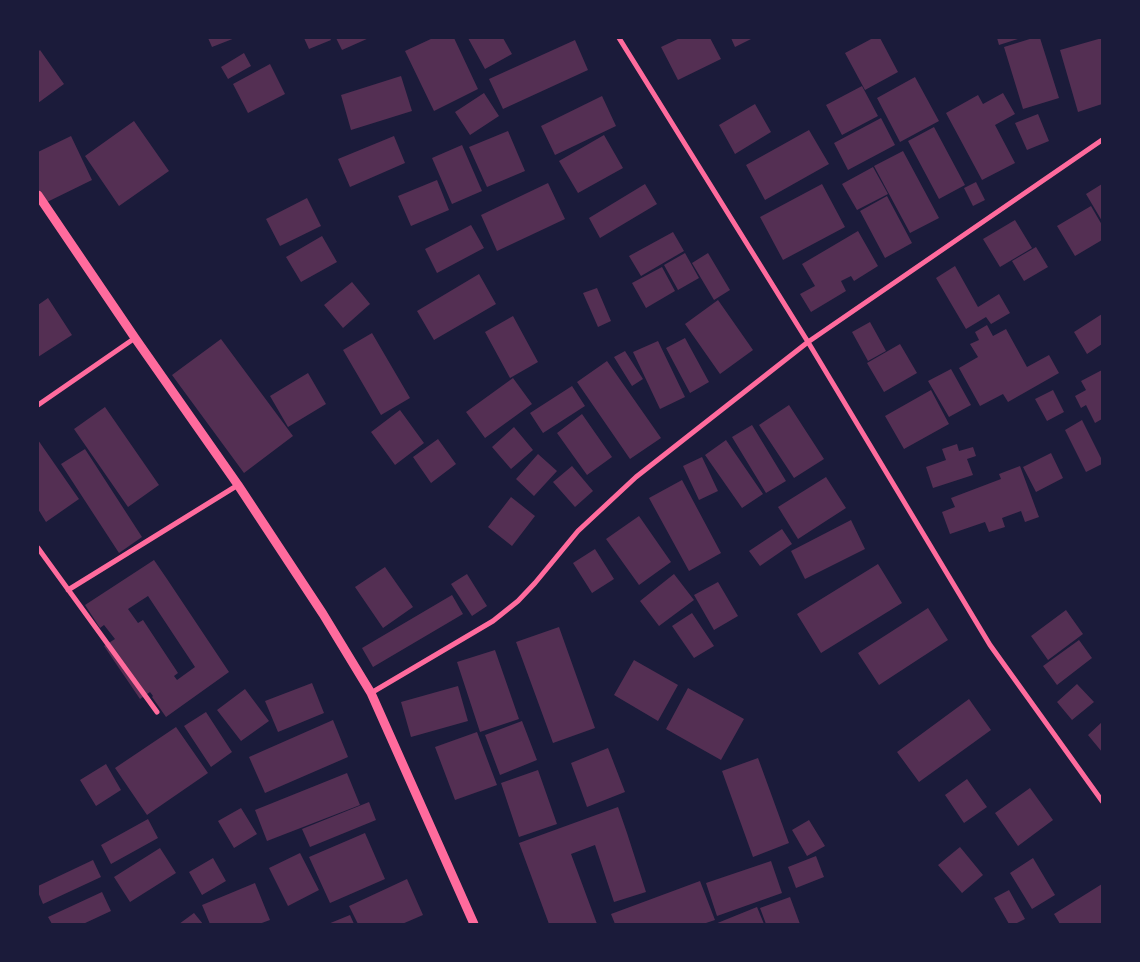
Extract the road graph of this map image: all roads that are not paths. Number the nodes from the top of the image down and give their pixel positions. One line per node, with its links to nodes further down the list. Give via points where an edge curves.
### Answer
1 (619, 38): 5 (street)
2 (1102, 140): 5 (street)
3 (38, 195): 4 (street)
4 (135, 338): 6 (street); 7 (street)
5 (808, 342): 10 (street, via 636,477 578,531 535,583 493,621); 12 (street, via 990,645)
6 (38, 405)
7 (238, 485): 9 (street); 10 (street)
8 (38, 548): 9 (street)
9 (68, 590): 11 (street)
10 (372, 693): 13 (street)
11 (157, 712)
12 (1102, 801)
13 (474, 924)

